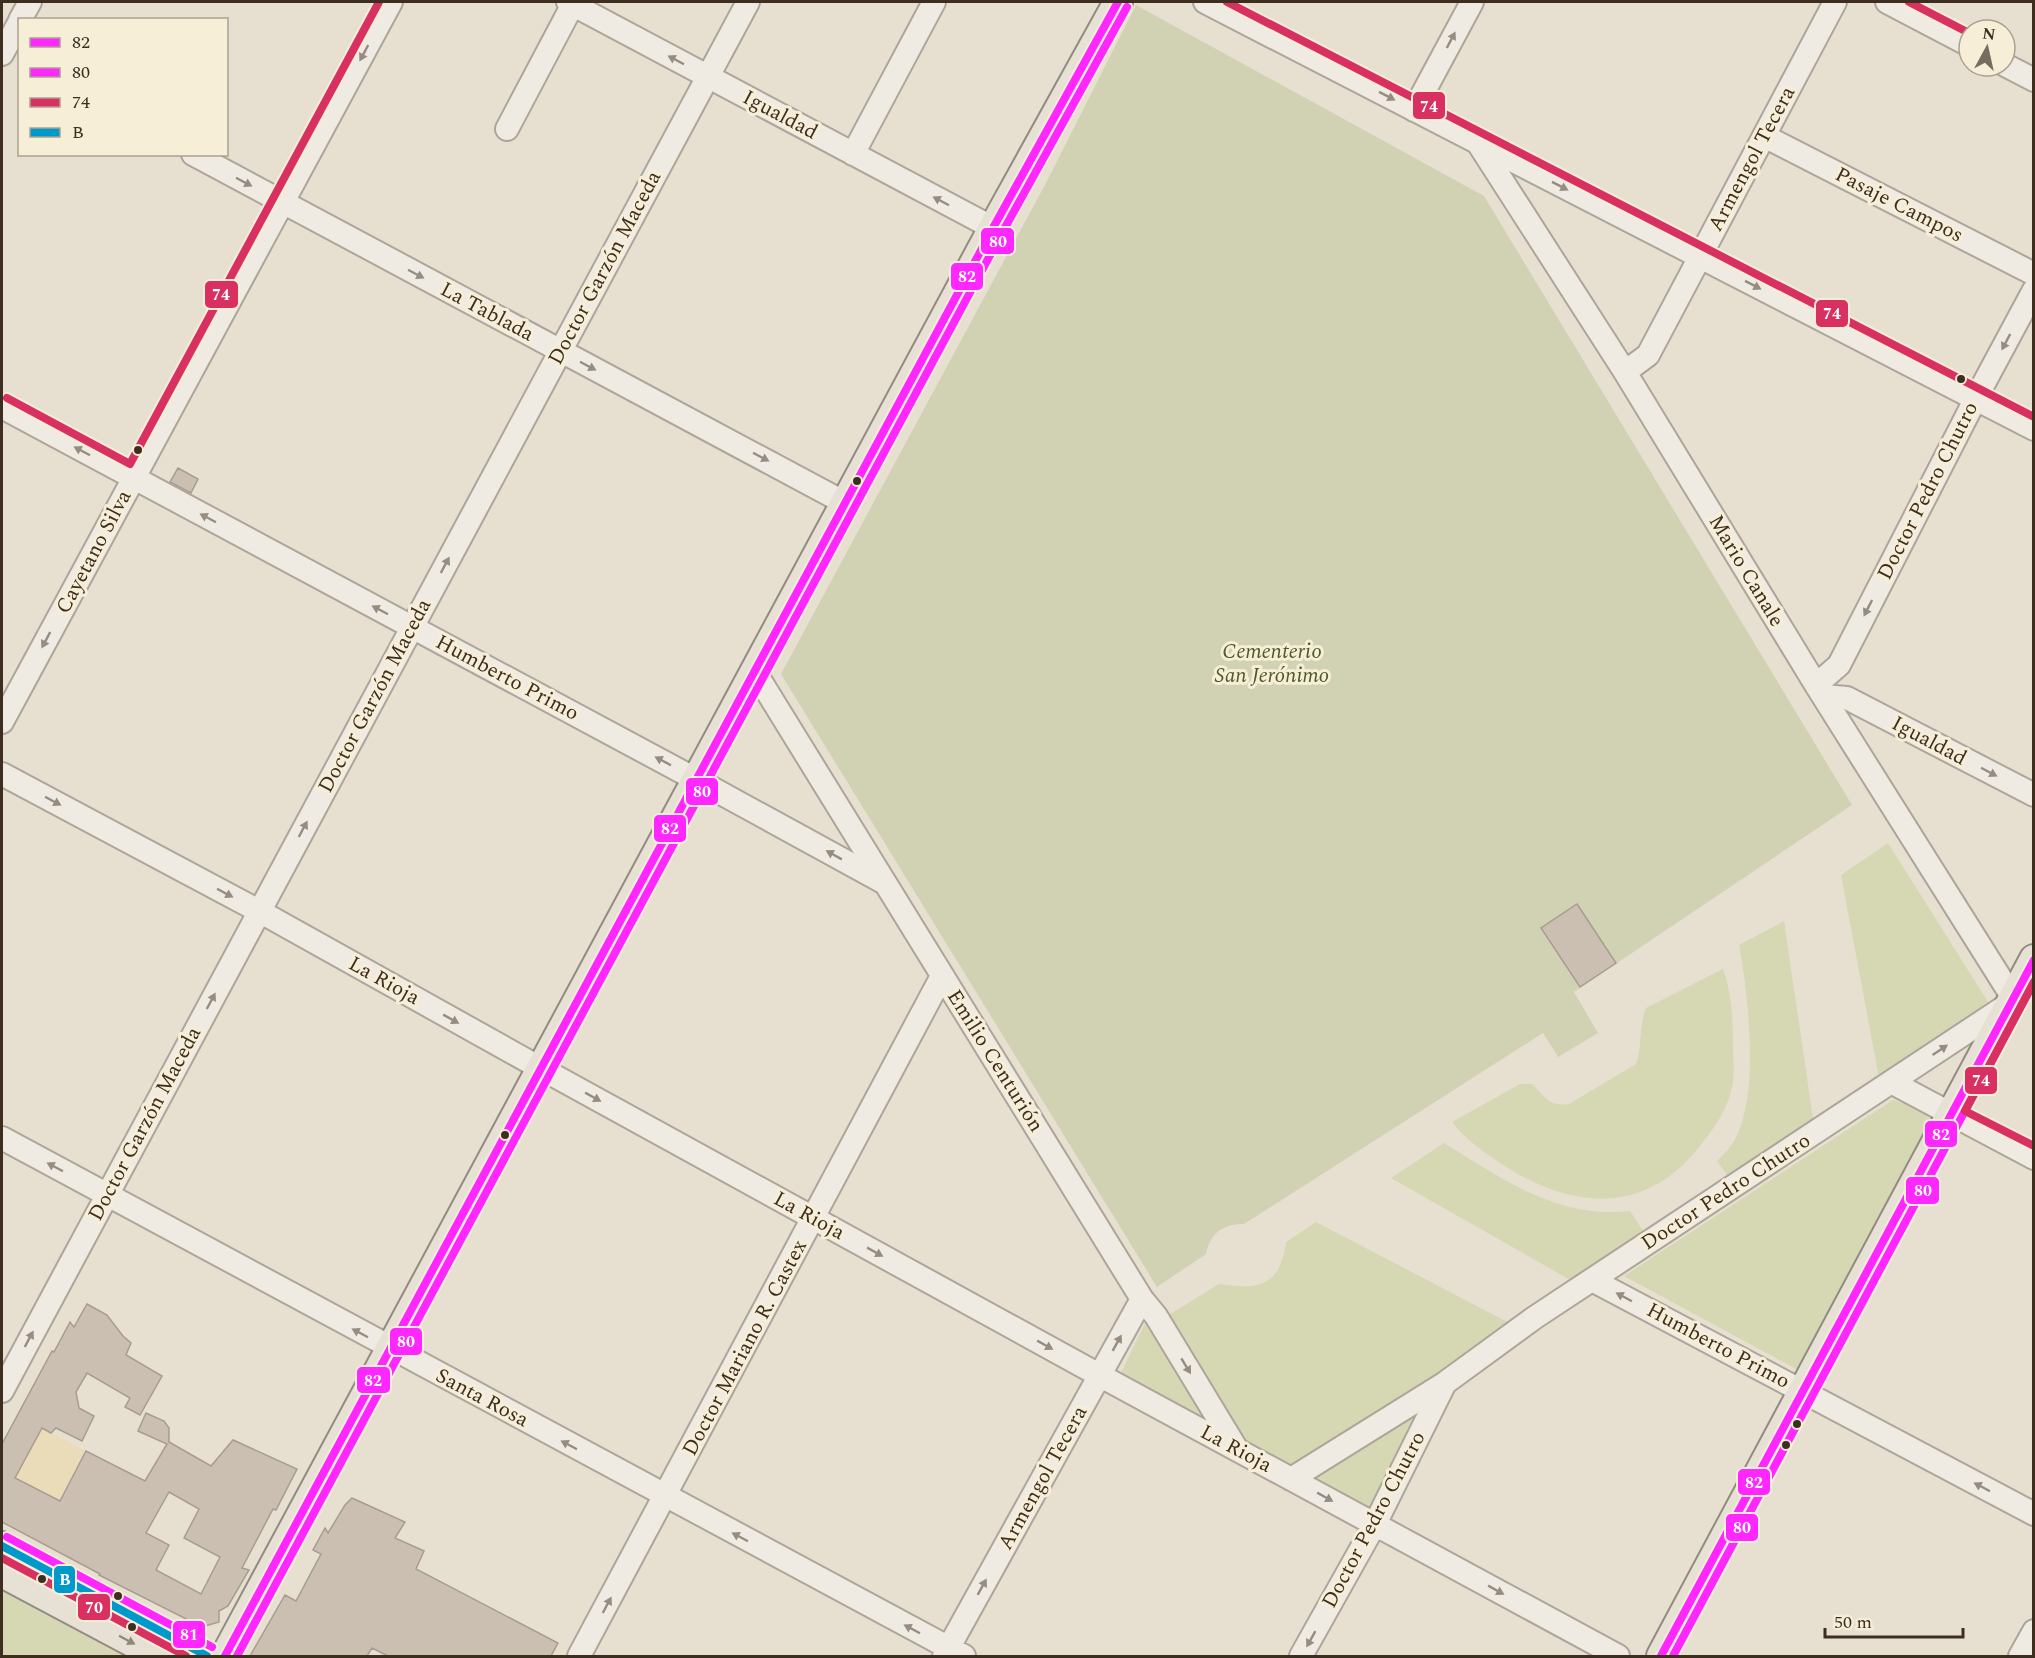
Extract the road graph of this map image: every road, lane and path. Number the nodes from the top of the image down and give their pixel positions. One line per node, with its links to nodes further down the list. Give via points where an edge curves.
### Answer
1 (30, 2): 11 (street)
2 (391, 2): 25 (street, Cayetano Silva, one-way to 25)
3 (748, 2): 17 (street, Doctor Garzón Maceda)
4 (934, 2): 23 (street)
5 (1118, 2): 26 (main road)
6 (1204, 2): 19 (street, one-way to 19)
7 (1472, 2): 19 (street, one-way to 7)
8 (1835, 2): 21 (street, Armengol Tecera)
9 (1887, 2): 13 (street)
10 (570, 3): 17 (street, Igualdad, one-way to 10); 20 (street)
11 (21, 18)
12 (18, 24): 14 (street)
13 (1957, 39)
14 (2, 53): 15 (street)
15 (18, 61)
16 (2017, 71): 18 (street)
17 (708, 76): 23 (street, Igualdad); 30 (street, Doctor Garzón Maceda)
18 (2034, 80)
19 (1414, 110): 22 (street)
20 (507, 129)
21 (1764, 136): 27 (street, Armengol Tecera); 28 (street, Pasaje Campos)
22 (1478, 144): 27 (street, one-way to 27); 31 (street, Mario Canale)
23 (853, 154): 26 (street, Igualdad, one-way to 23)
24 (197, 156): 25 (street, La Tablada, one-way to 25)
25 (283, 202): 30 (street, La Tablada, one-way to 30); 35 (street, Cayetano Silva)
26 (993, 228): 36 (main road)
27 (1701, 259): 31 (street, Armengol Tecera, via 1648,355); 32 (street, one-way to 32)
28 (2034, 274)
29 (2034, 290): 32 (street, Doctor Pedro Chutro, one-way to 32)
30 (560, 351): 36 (street, La Tablada, one-way to 36); 37 (street, Doctor Garzón Maceda, one-way to 30)
31 (1625, 372): 39 (street, Mario Canale)
32 (1976, 398): 34 (street); 39 (street, Doctor Pedro Chutro, one-way to 39, via 1839,665)
33 (2, 407): 35 (street, Humberto Primo, one-way to 33)
34 (2034, 429)
35 (134, 478): 37 (street, Humberto Primo, one-way to 35); 40 (street, Cayetano Silva, one-way to 40)
36 (845, 503): 38 (main road)
37 (412, 627): 42 (street, Humberto Primo, one-way to 37); 45 (street, Doctor Garzón Maceda, one-way to 37)
38 (755, 672): 42 (main road); 44 (street, Emilio Centurión)
39 (1819, 691): 43 (street, Igualdad, one-way to 43, via 1847,698); 48 (street, Mario Canale)
40 (2, 722)
41 (2, 774): 45 (street, La Rioja, one-way to 45)
42 (697, 780): 44 (street, Humberto Primo, one-way to 42); 49 (main road)
43 (2034, 795)
44 (885, 883): 47 (street, Emilio Centurión)
45 (259, 912): 49 (street, La Rioja, one-way to 49); 54 (street, Doctor Garzón Maceda, one-way to 45)
46 (2034, 959): 48 (main road)
47 (942, 976): 55 (street, Doctor Mariano R. Castex); 57 (street, Emilio Centurión)
48 (2011, 1001): 50 (street, Doctor Pedro Chutro, one-way to 48); 51 (main road)
49 (542, 1069): 55 (street, La Rioja, one-way to 55); 58 (main road)
50 (1891, 1082): 51 (street); 56 (street, Doctor Pedro Chutro)
51 (1951, 1115): 53 (street); 62 (main road)
52 (2, 1138): 54 (street, Santa Rosa, one-way to 52)
53 (2034, 1158)
54 (106, 1195): 58 (street, Santa Rosa, one-way to 54); 61 (street, Doctor Garzón Maceda, one-way to 54)
55 (814, 1218): 59 (street, La Rioja, one-way to 59); 65 (street, Doctor Mariano R. Castex)
56 (1592, 1280): 60 (street, Doctor Pedro Chutro); 62 (street, Humberto Primo, one-way to 56)
57 (1149, 1308): 59 (street, Armengol Tecera, one-way to 57); 63 (street, Emilio Centurión, one-way to 63)
58 (391, 1349): 65 (street, Santa Rosa, one-way to 58); 74 (main road)
59 (1099, 1375): 63 (street, La Rioja); 71 (street, Armengol Tecera, one-way to 59)
60 (1445, 1383): 64 (street, Doctor Pedro Chutro); 67 (street, Doctor Pedro Chutro)
61 (2, 1391)
62 (1802, 1391): 66 (street, Humberto Primo, one-way to 62); 78 (main road)
63 (1237, 1449): 64 (street, La Rioja)
64 (1291, 1479): 67 (street, La Rioja, one-way to 67)
65 (666, 1497): 71 (street, Santa Rosa, one-way to 65); 75 (street, Doctor Mariano R. Castex, one-way to 65)
66 (2034, 1514)
67 (1375, 1524): 76 (street, Doctor Pedro Chutro, one-way to 76); 77 (street, La Rioja, one-way to 77)
68 (2, 1546): 73 (main road)
69 (2, 1573): 72 (main road, one-way to 72)
70 (2034, 1631): 79 (street)
71 (952, 1654)
72 (158, 1656)
73 (207, 1656)
74 (225, 1656)
75 (579, 1656)
76 (1301, 1656)
77 (1618, 1656)
78 (1661, 1656)
79 (2020, 1656)

